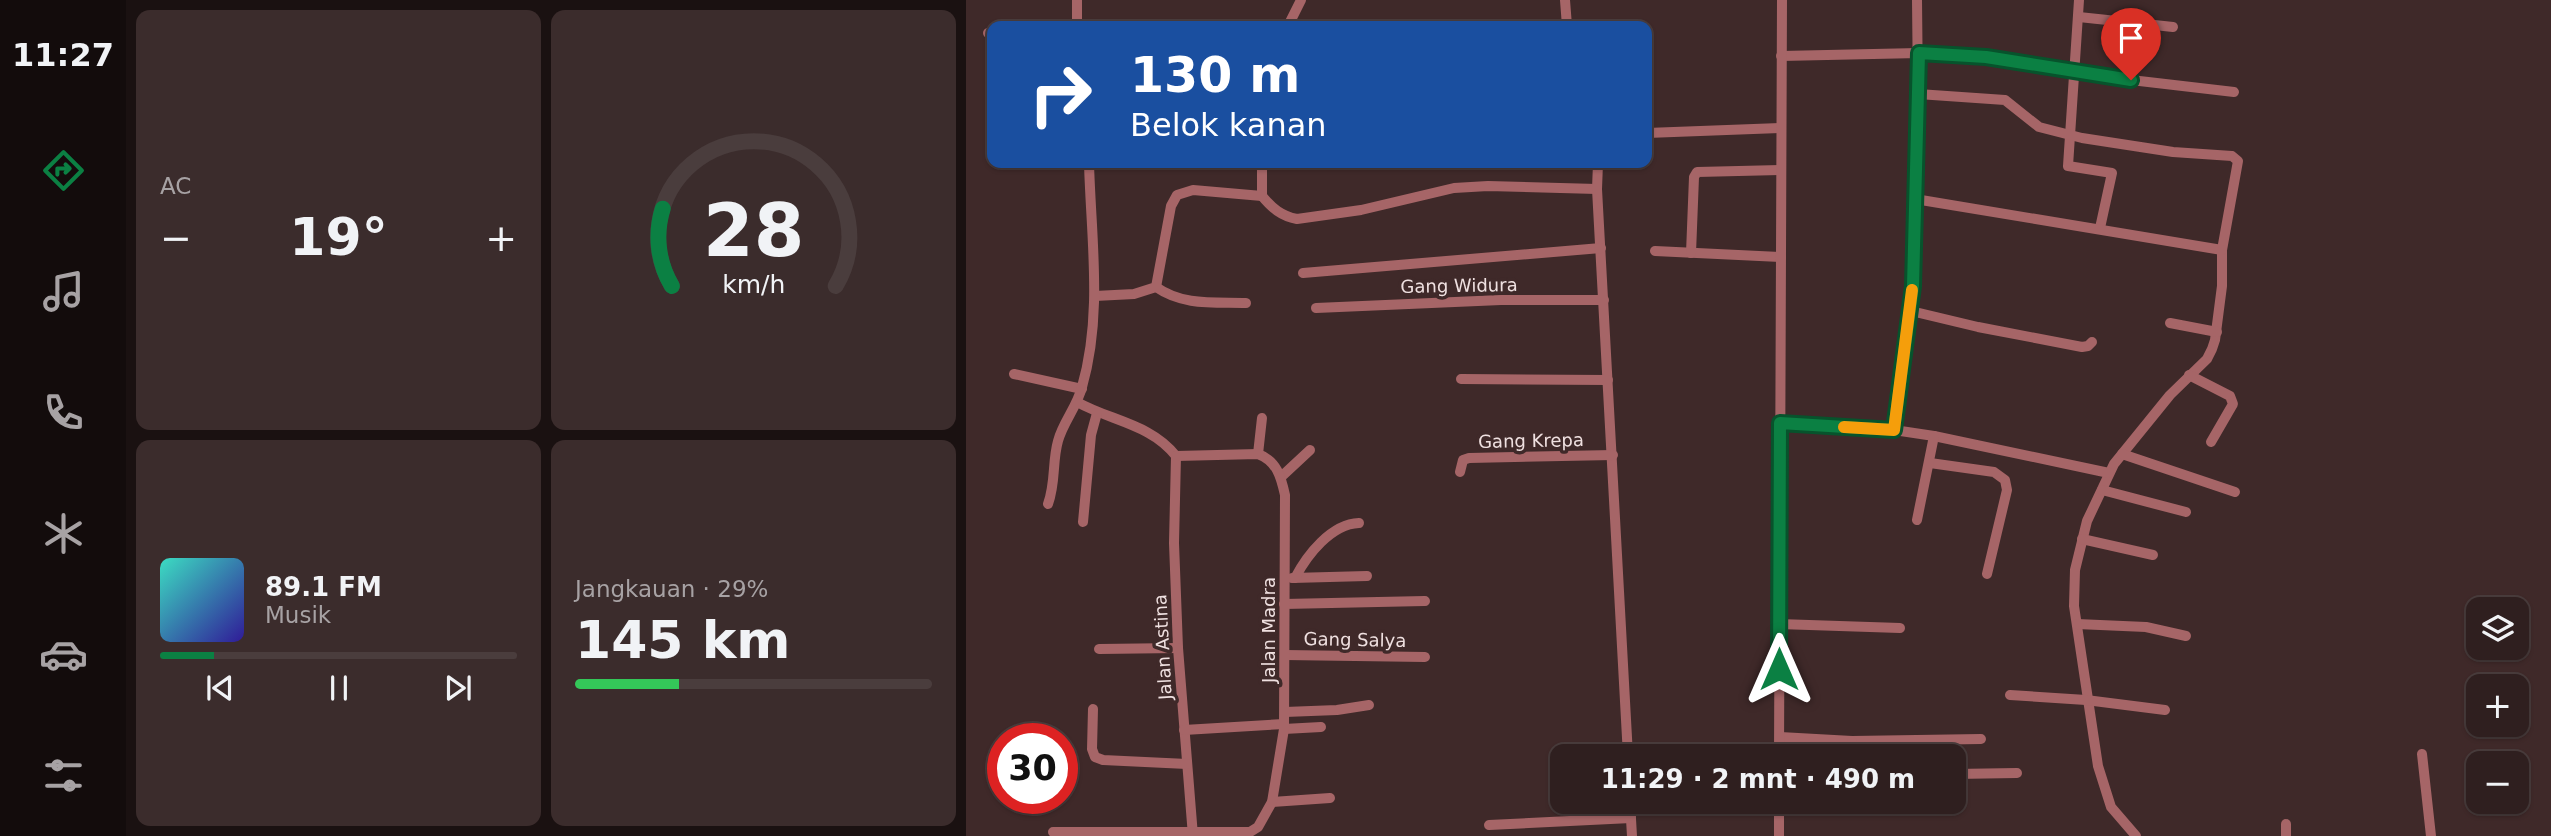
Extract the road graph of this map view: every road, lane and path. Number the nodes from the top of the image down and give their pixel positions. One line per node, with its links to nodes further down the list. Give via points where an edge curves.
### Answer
1 (1077, 0): 8 (street)
2 (1301, 0): 9 (street)
3 (1565, 0): 10 (street)
4 (1782, 0): 13 (street)
5 (1917, 0): 12 (street)
6 (2079, 0): 7 (street)
7 (2079, 17): 11 (street); 14 (street)
8 (1077, 21)
9 (1290, 21)
10 (1567, 21)
11 (2173, 27)
12 (1919, 53): 13 (street); 14 (street, via 1971,55); 16 (street)
13 (1782, 56): 17 (street)
14 (2075, 71): 15 (street); 19 (street)
15 (2234, 93)
16 (1918, 94): 19 (street, via 2005,100 2039,127); 26 (street)
17 (1781, 128): 18 (street); 23 (street)
18 (1652, 133)
19 (2068, 135): 27 (street, via 2068,166 2112,173); 29 (street, via 2235,158 2238,165)
20 (1089, 168): 35 (street)
21 (1262, 168): 25 (street)
22 (1598, 168): 24 (street)
23 (1781, 170): 31 (street, via 1698,172 1694,177); 32 (street)
24 (1597, 189): 25 (street, via 1454,188 1297,219 1276,211); 28 (street)
25 (1262, 196): 34 (street, via 1193,190 1177,195)
26 (1915, 198): 27 (street); 39 (street)
27 (2100, 229): 29 (street)
28 (1601, 248): 33 (street); 36 (street)
29 (2222, 250): 41 (street)
30 (1656, 251): 31 (street)
31 (1691, 253): 32 (street)
32 (1781, 257): 51 (street)
33 (1303, 273)
34 (1156, 287): 35 (street, via 1134,294); 37 (street, via 1188,302)
35 (1095, 296): 47 (street)
36 (1604, 300): 38 (street, Gang Widura); 46 (street)
37 (1246, 303)
38 (1315, 308)
39 (1911, 311): 42 (street, via 2082,346); 52 (street)
40 (2170, 323): 41 (street)
41 (2217, 332): 44 (street, via 2207,359)
42 (2092, 342)
43 (1014, 374): 47 (street)
44 (2189, 375): 54 (street, via 2232,400); 57 (street)
45 (1461, 379): 46 (street)
46 (1608, 380): 58 (street)
47 (1082, 388): 48 (street)
48 (1077, 402): 49 (street); 66 (street, via 1058,442)
49 (1097, 413): 59 (street, via 1149,432); 69 (street)
50 (1262, 418): 56 (street)
51 (1780, 423): 52 (street); 78 (street)
52 (1894, 430): 53 (street)
53 (1934, 436): 60 (street); 62 (street)
54 (2211, 442)
55 (1310, 450): 63 (street)
56 (1258, 454): 59 (street); 63 (street, via 1267,457)
57 (2122, 454): 62 (street); 65 (street)
58 (1613, 455): 61 (street, Gang Krepa, via 1469,458 1462,462); 98 (street)
59 (1176, 456): 82 (street, Jalan Astina)
60 (1930, 463): 68 (street); 73 (street, via 1994,472 2005,480 2007,490)
61 (1460, 472)
62 (2109, 473): 64 (street)
63 (1281, 477): 75 (street, Jalan Madra)
64 (2102, 491): 67 (street); 71 (street)
65 (2235, 492)
66 (1048, 505)
67 (2186, 512)
68 (1917, 520)
69 (1083, 522)
70 (1359, 523): 75 (street, via 1342,527 1320,544)
71 (2082, 539): 72 (street); 79 (street, via 2075,570)
72 (2153, 555)
73 (1987, 574)
74 (1367, 576): 75 (street)
75 (1290, 578): 77 (street, Jalan Madra)
76 (1425, 601): 77 (street)
77 (1284, 604): 84 (street, Jalan Madra)
78 (1779, 624): 80 (street); 95 (street)
79 (2077, 624): 81 (street, via 2146,627); 87 (street)
80 (1900, 628)
81 (2186, 636)
82 (1178, 648): 83 (street); 94 (street, Jalan Astina)
83 (1099, 649)
84 (1285, 655): 85 (street, Gang Salya); 91 (street, Jalan Madra)
85 (1425, 657)
86 (2010, 695): 87 (street)
87 (2086, 700): 90 (street); 116 (street, via 2106,795)
88 (1368, 705): 91 (street)
89 (1093, 709): 102 (street, via 1095,757)
90 (2165, 710)
91 (1285, 712): 92 (street, Jalan Madra)
92 (1284, 727): 93 (street); 94 (street); 106 (street, Jalan Madra)
93 (1321, 727)
94 (1184, 730): 102 (street, Jalan Astina)
95 (1780, 737): 97 (street); 99 (street)
96 (1981, 739): 97 (street)
97 (1852, 741): 100 (street)
98 (1627, 744)
99 (1780, 744)
100 (1852, 744)
101 (2422, 754): 118 (street)
102 (1187, 764): 113 (street, Jalan Astina)
103 (2017, 773): 104 (street)
104 (1966, 774)
105 (1330, 798): 106 (street)
106 (1272, 802): 113 (street, Jalan Madra, via 1250,832)
107 (1631, 814): 109 (street)
108 (1779, 814): 115 (street)
109 (1631, 818): 111 (street); 114 (street)
110 (2286, 824): 117 (street)
111 (1489, 825)
112 (1053, 832): 113 (street)
113 (1193, 834)
114 (1632, 836)
115 (1779, 836)
116 (2136, 836)
117 (2286, 836)
118 (2431, 836)

